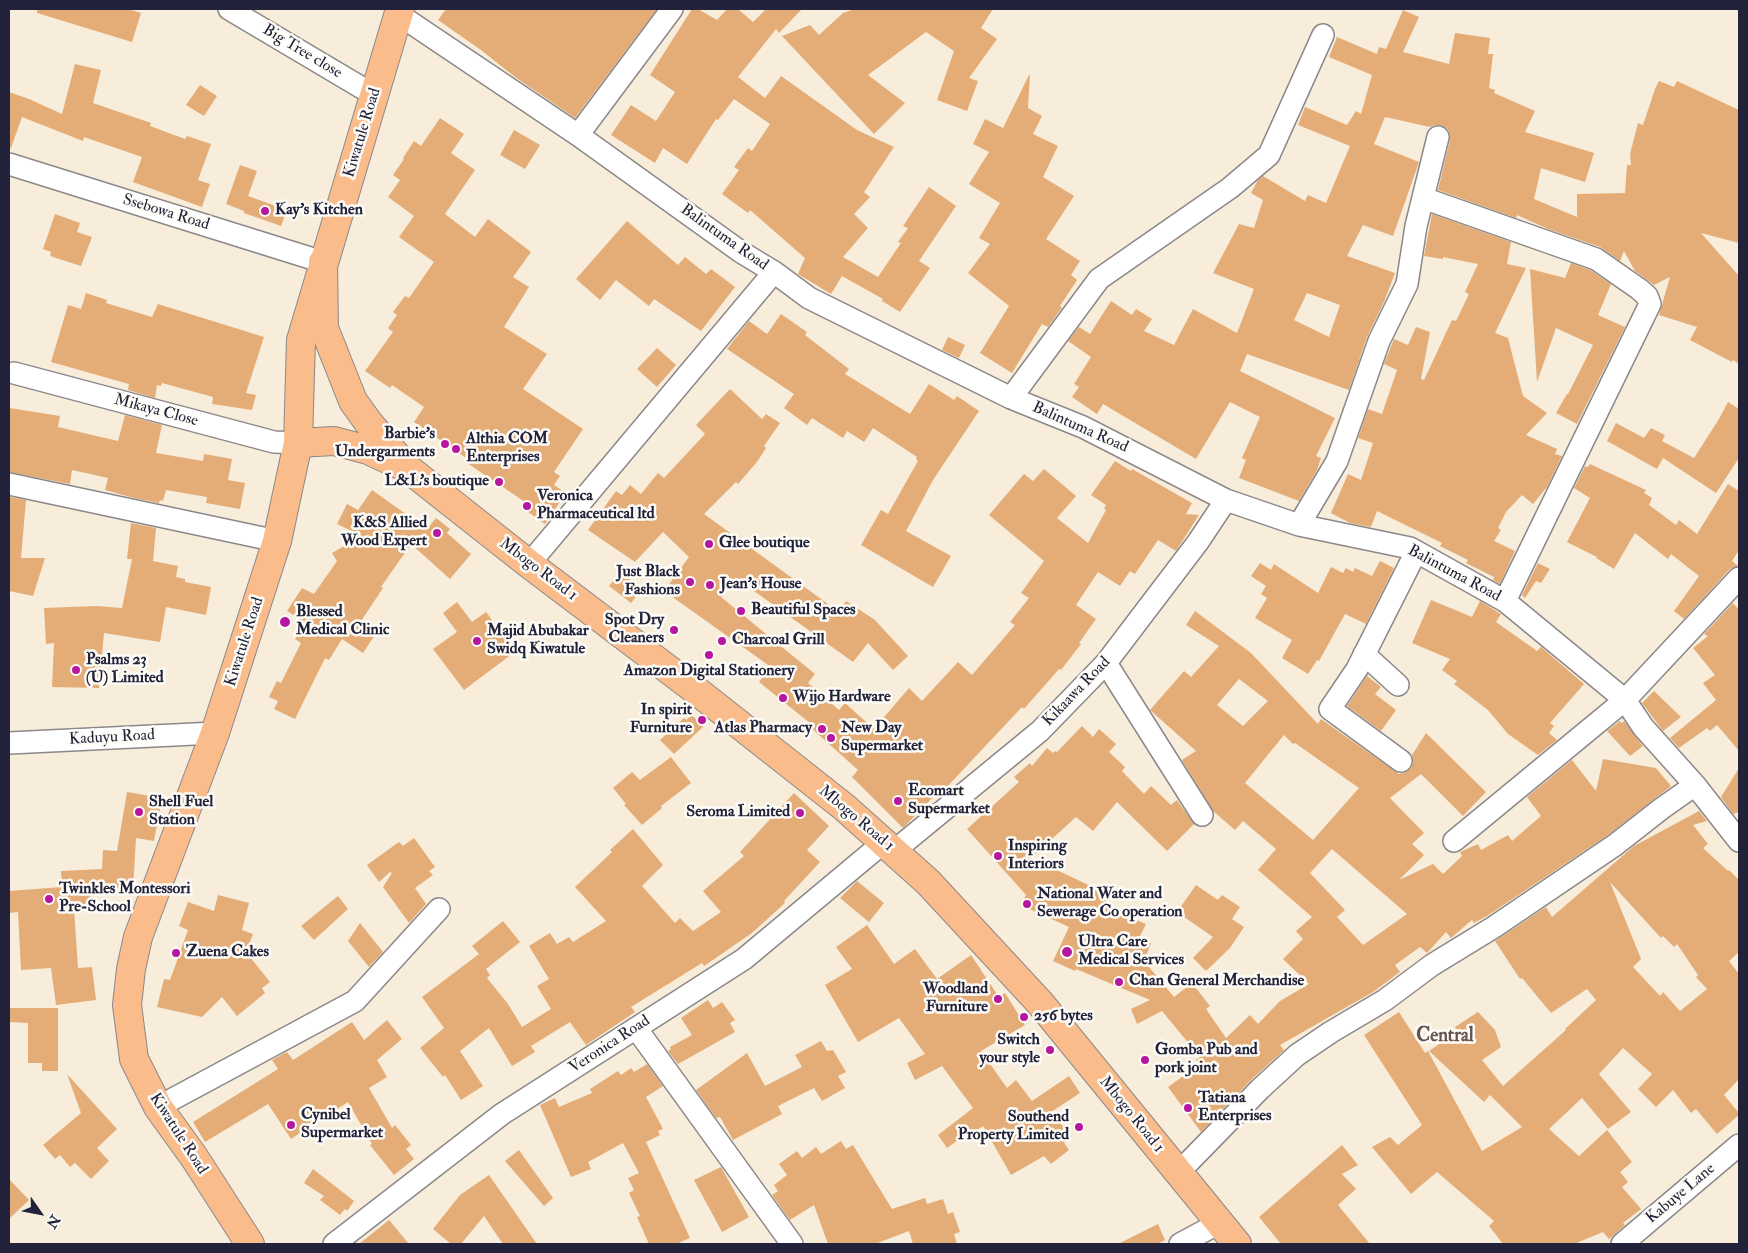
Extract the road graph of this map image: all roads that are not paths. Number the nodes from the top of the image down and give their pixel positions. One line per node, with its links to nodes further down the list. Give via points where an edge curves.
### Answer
1 (229, 9): 5 (street, Big Tree close)
2 (672, 9): 6 (street)
3 (399, 11): 5 (main road, Kiwatule Road); 6 (street, Balintuma Road)
4 (1323, 35): 13 (street, via 1269,155 1230,188 1099,279)
5 (374, 95): 10 (main road, Kiwatule Road)
6 (578, 135): 11 (street, Balintuma Road, via 741,252)
7 (1438, 137): 9 (street)
8 (9, 164): 10 (street, Ssebowa Road)
9 (1423, 198): 18 (street, via 1407,284 1379,341 1337,461); 23 (street, via 1596,259 1639,289 1650,304)
10 (324, 262): 14 (main road, Kiwatule Road, via 301,340); 15 (main road, Mbogo Road 1, via 324,328 353,401)
11 (774, 272): 13 (street, Balintuma Road, via 809,298); 21 (street)
12 (14, 373): 14 (street, Mikaya Close, via 274,442)
13 (1011, 398): 17 (street, Balintuma Road, via 1084,427)
14 (298, 443): 15 (main road, Mbogo Road 1, via 334,441 368,450); 19 (main road, Kiwatule Road)
15 (406, 467): 21 (main road, Mbogo Road 1)
16 (9, 484): 19 (street)
17 (1226, 500): 18 (street, Balintuma Road); 25 (street, Kikaawa Road)
18 (1299, 525): 20 (street, Balintuma Road, via 1410,548)
19 (277, 541): 28 (main road, Kiwatule Road)
20 (1416, 552): 23 (street, Balintuma Road); 24 (street)
21 (529, 564): 35 (main road, Mbogo Road 1, via 694,688 844,807)
22 (1739, 578): 27 (street)
23 (1505, 601): 27 (street, Balintuma Road)
24 (1364, 654): 26 (street); 30 (street, via 1330,709)
25 (1106, 663): 32 (street); 35 (street, Kikaawa Road, via 1040,731)
26 (1398, 684)
27 (1625, 700): 31 (street, Balintuma Road, via 1643,727); 33 (street)
28 (215, 733): 29 (street, Kaduyu Road); 38 (main road, Kiwatule Road, via 138,937 130,969 127,1005 134,1059)
29 (9, 743)
30 (1401, 761)
31 (1696, 785): 34 (street, Balintuma Road); 40 (street, via 1615,846 1298,1055)
32 (1202, 815)
33 (1454, 841)
34 (1739, 841)
35 (889, 847): 37 (street, Veronica Road, via 744,959); 40 (main road, Mbogo Road 1, via 928,882 1041,1004)
36 (439, 909): 38 (street, via 355,1002)
37 (636, 1028): 43 (street, Veronica Road, via 502,1114); 44 (street)
38 (158, 1107): 42 (main road, Kiwatule Road)
39 (1739, 1144): 47 (street, Kabuye Lane)
40 (1178, 1173): 41 (main road, Mbogo Road 1)
41 (1219, 1223): 45 (street); 46 (main road, Mbogo Road 1)
42 (249, 1244)
43 (334, 1244)
44 (792, 1244)
45 (1180, 1244)
46 (1238, 1244)
47 (1622, 1244)

